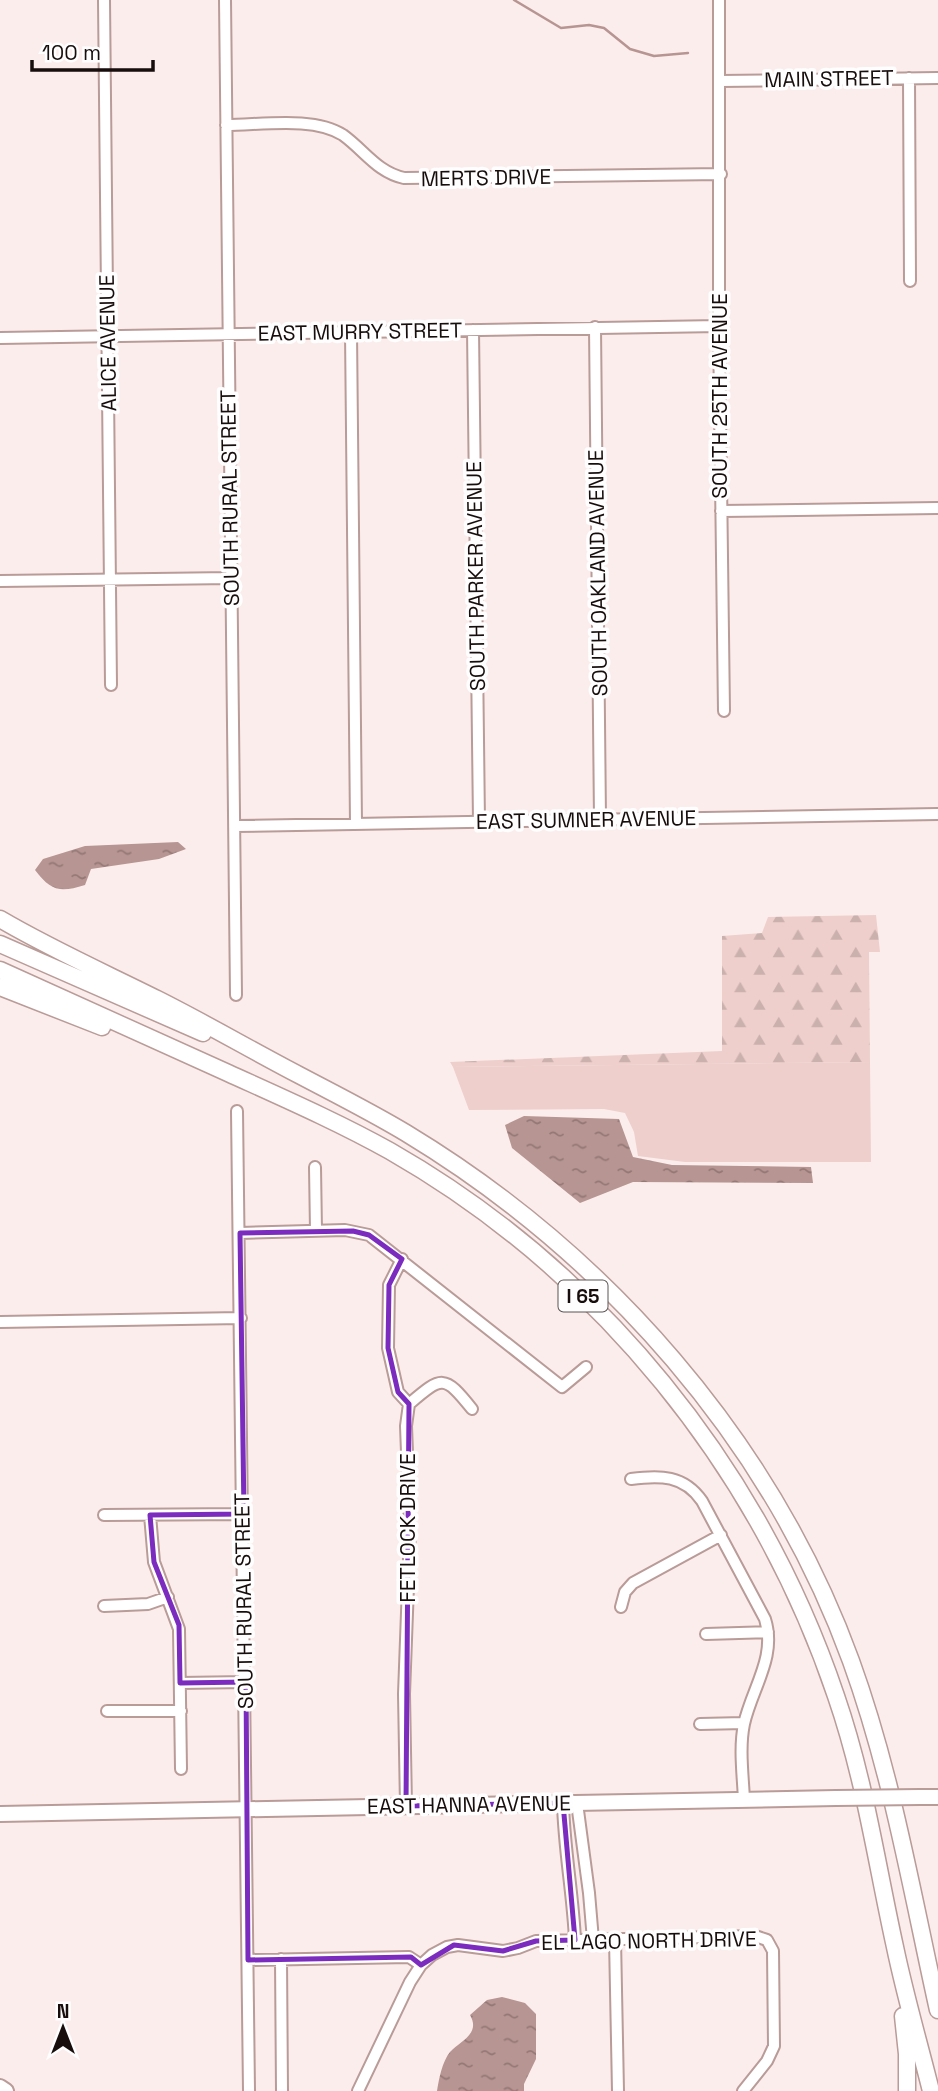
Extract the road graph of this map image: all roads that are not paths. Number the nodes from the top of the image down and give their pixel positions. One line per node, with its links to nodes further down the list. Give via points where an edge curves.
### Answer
1 (104, 0): 15 (street, ALICE AVENUE)
2 (225, 0): 7 (street, SOUTH RURAL STREET)
3 (719, 0): 6 (street, SOUTH 25TH AVENUE)
4 (909, 78): 5 (street, MAIN STREET); 6 (street, MAIN STREET); 9 (street)
5 (938, 78)
6 (720, 81): 8 (street, SOUTH 25TH AVENUE)
7 (226, 125): 8 (street, MERTS DRIVE, via 318,124 343,135 380,169 404,178); 14 (street, SOUTH RURAL STREET)
8 (721, 174): 10 (street, SOUTH 25TH AVENUE)
9 (911, 281)
10 (719, 326): 11 (street, EAST MURRY STREET); 18 (street, SOUTH 25TH AVENUE)
11 (595, 327): 12 (street, EAST MURRY STREET); 25 (street, SOUTH OAKLAND AVENUE)
12 (472, 330): 13 (street, EAST MURRY STREET); 26 (street, SOUTH PARKER AVENUE)
13 (351, 332): 14 (street, EAST MURRY STREET); 27 (street)
14 (229, 334): 15 (street, EAST MURRY STREET); 19 (street, SOUTH RURAL STREET)
15 (108, 337): 16 (street, EAST MURRY STREET); 20 (street, ALICE AVENUE)
16 (0, 338)
17 (938, 508): 18 (street)
18 (721, 511): 23 (street, SOUTH 25TH AVENUE)
19 (231, 578): 20 (street); 28 (street, SOUTH RURAL STREET)
20 (110, 580): 21 (street); 22 (street, ALICE AVENUE)
21 (0, 581)
22 (111, 685)
23 (724, 711)
24 (938, 814): 25 (street, EAST SUMNER AVENUE)
25 (600, 820): 26 (street, EAST SUMNER AVENUE)
26 (478, 822): 27 (street, EAST SUMNER AVENUE)
27 (356, 824): 28 (street, EAST SUMNER AVENUE)
28 (235, 826): 33 (street, SOUTH RURAL STREET)
29 (0, 919): 34 (highway)
30 (0, 944): 34 (highway, I 65)
31 (0, 970): 35 (highway, I 65)
32 (0, 987): 35 (highway)
33 (236, 995)
34 (298, 1074): 68 (highway, I 65, via 409,1135 512,1206 604,1286 683,1372 750,1461 814,1571 862,1693)
35 (283, 1098): 73 (highway, I 65, via 393,1153 500,1225 605,1318 694,1421 764,1531 796,1593 826,1668 868,1808)
36 (237, 1111): 39 (street, SOUTH RURAL STREET)
37 (315, 1167): 38 (street)
38 (316, 1231): 39 (street); 40 (street, via 369,1235)
39 (240, 1233): 41 (street, SOUTH RURAL STREET)
40 (402, 1259): 43 (street, via 562,1387); 44 (street, via 389,1285 388,1348 398,1392)
41 (241, 1318): 42 (street); 47 (street, SOUTH RURAL STREET)
42 (0, 1322)
43 (586, 1367)
44 (409, 1404): 45 (street, via 429,1386 443,1382 454,1386); 66 (street, FETLOCK DRIVE)
45 (472, 1409)
46 (631, 1479): 50 (street, via 666,1476 687,1485)
47 (244, 1514): 49 (street); 56 (street, SOUTH RURAL STREET)
48 (104, 1515): 49 (street)
49 (150, 1515): 51 (street, via 152,1556)
50 (721, 1535): 53 (street, via 633,1583); 54 (street)
51 (168, 1597): 52 (street, via 148,1604); 57 (street, via 179,1625)
52 (104, 1606)
53 (621, 1607)
54 (768, 1632): 55 (street); 60 (street, via 766,1660)
55 (706, 1634)
56 (246, 1682): 57 (street); 67 (street, SOUTH RURAL STREET)
57 (180, 1683): 59 (street)
58 (107, 1711): 59 (street)
59 (181, 1711): 62 (street)
60 (744, 1723): 61 (street); 64 (street)
61 (700, 1724)
62 (181, 1769)
63 (938, 1797): 64 (main road, EAST HANNA AVENUE, bridge)
64 (744, 1800): 65 (main road, EAST HANNA AVENUE)
65 (570, 1803): 66 (main road, EAST HANNA AVENUE); 71 (street, via 566,1852); 72 (street)
66 (406, 1806): 67 (main road, EAST HANNA AVENUE)
67 (246, 1809): 69 (main road, EAST HANNA AVENUE); 75 (street, SOUTH RURAL STREET)
68 (894, 1809): 77 (highway); 78 (highway, I 65)
69 (0, 1814)
70 (615, 1939): 72 (street, EL LAGO NORTH DRIVE); 84 (street); 85 (street, EL LAGO NORTH DRIVE, via 755,1936 767,1940 774,1952 774,2046)
71 (575, 1940): 72 (street, EL LAGO NORTH DRIVE); 76 (street, EL LAGO NORTH DRIVE, via 536,1941 503,1951 454,1945)
72 (593, 1940)
73 (895, 1947): 86 (highway, via 907,2046); 87 (highway, I 65)
74 (281, 1959): 75 (street); 76 (street, via 409,1957); 82 (street)
75 (248, 1960): 81 (street, SOUTH RURAL STREET)
76 (421, 1965): 83 (street)
77 (938, 1965)
78 (938, 2010)
79 (0, 2087): 80 (main road)
80 (6, 2091)
81 (249, 2091)
82 (282, 2091)
83 (358, 2091)
84 (618, 2091)
85 (743, 2091)
86 (907, 2091)
87 (931, 2091)

